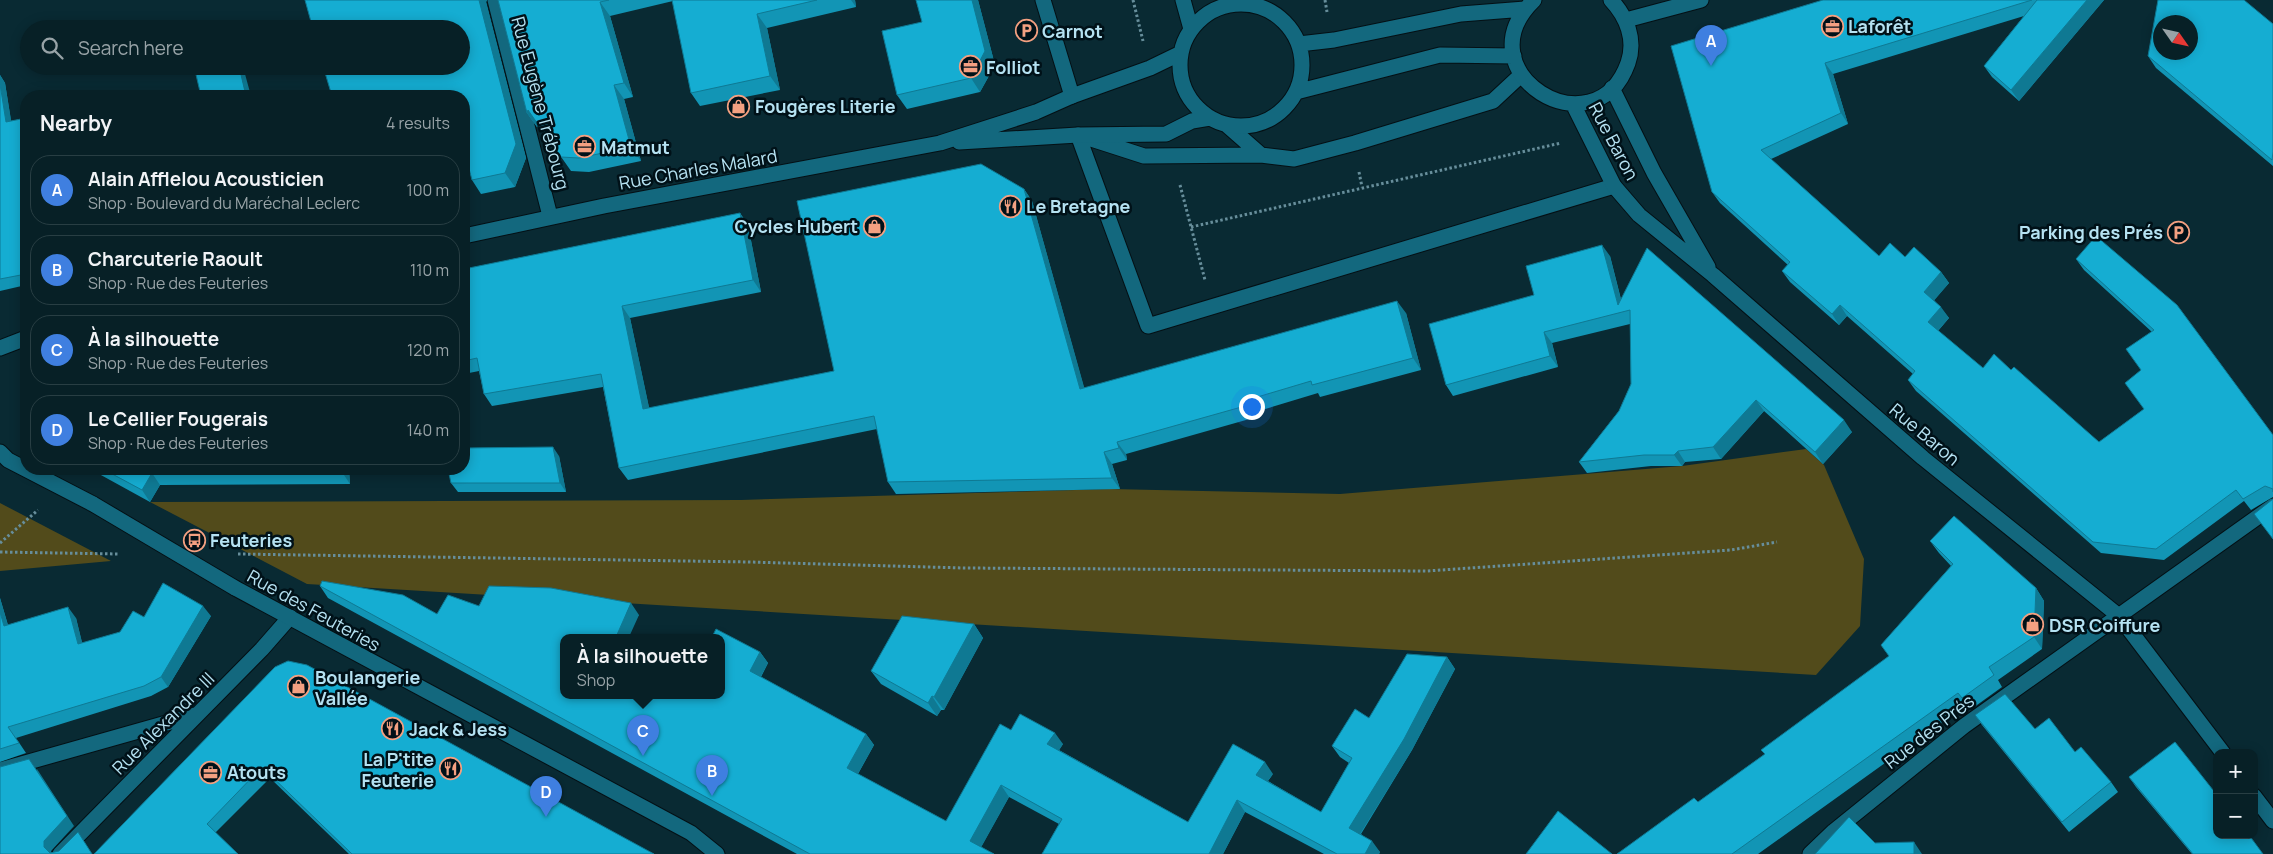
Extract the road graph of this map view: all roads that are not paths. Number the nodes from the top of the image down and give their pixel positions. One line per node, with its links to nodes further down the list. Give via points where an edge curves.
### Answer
1 (495, 0): 24 (main road, Rue Eugène Trébourg)
2 (1043, 0): 16 (main road)
3 (1184, 0): 9 (main road)
4 (1611, 0): 8 (main road)
5 (1701, 0): 8 (main road)
6 (1243, 2): 9 (main road, via 1205,15); 10 (main road, via 1278,15)
7 (1530, 4): 10 (main road); 12 (main road, via 1517,23 1513,39)
8 (1626, 20): 14 (main road, via 1631,38 1630,56 1624,74)
9 (1191, 29): 11 (main road)
10 (1299, 44): 15 (main road, via 1302,77)
11 (1181, 53): 16 (main road, Rue Charles Malard, via 1150,68); 18 (main road, via 1179,72 1184,90 1195,106)
12 (1514, 56): 13 (main road); 15 (main road, via 1440,55)
13 (1521, 74): 17 (main road, via 1530,87 1543,96); 22 (main road, via 1493,101 1294,159)
14 (1612, 88): 17 (main road, via 1600,97); 26 (main road, Rue Baron, via 1654,173)
15 (1296, 92): 19 (main road, via 1268,121 1249,126)
16 (1072, 96): 21 (main road, Rue Charles Malard, via 1036,112)
17 (1573, 104): 23 (main road, Rue Baron)
18 (1210, 118): 19 (main road); 20 (main road, Rue Charles Malard, via 1192,121 1166,134)
19 (1228, 126): 22 (main road)
20 (1078, 135): 21 (main road, Rue Charles Malard); 22 (main road, via 1144,156); 23 (main road, via 1148,326)
21 (940, 143): 24 (main road, Rue Charles Malard)
22 (1261, 155)
23 (1614, 186): 26 (main road, Rue Baron, via 1639,216)
24 (550, 216): 25 (main road, Rue Charles Malard)
25 (470, 235)
26 (1713, 275): 33 (main road, Rue Baron, via 1923,458)
27 (20, 340): 28 (main road)
28 (0, 348)
29 (0, 452): 30 (main road, Rue des Feuteries, bridge)
30 (20, 466)
31 (37, 475): 34 (main road, Rue des Feuteries, bridge)
32 (2273, 506): 33 (main road, Rue des Prés)
33 (2118, 616): 36 (main road, Rue Baron); 42 (main road, Rue des Prés, via 1964,726)
34 (290, 617): 35 (main road, Rue Alexandre III, via 262,650); 41 (main road, Rue des Feuteries, via 691,833)
35 (196, 715): 37 (main road); 40 (main road, Rue Alexandre III)
36 (2219, 749)
37 (0, 770)
38 (2258, 801): 39 (main road)
39 (2273, 821)
40 (60, 854)
41 (717, 854)
42 (1810, 854)

